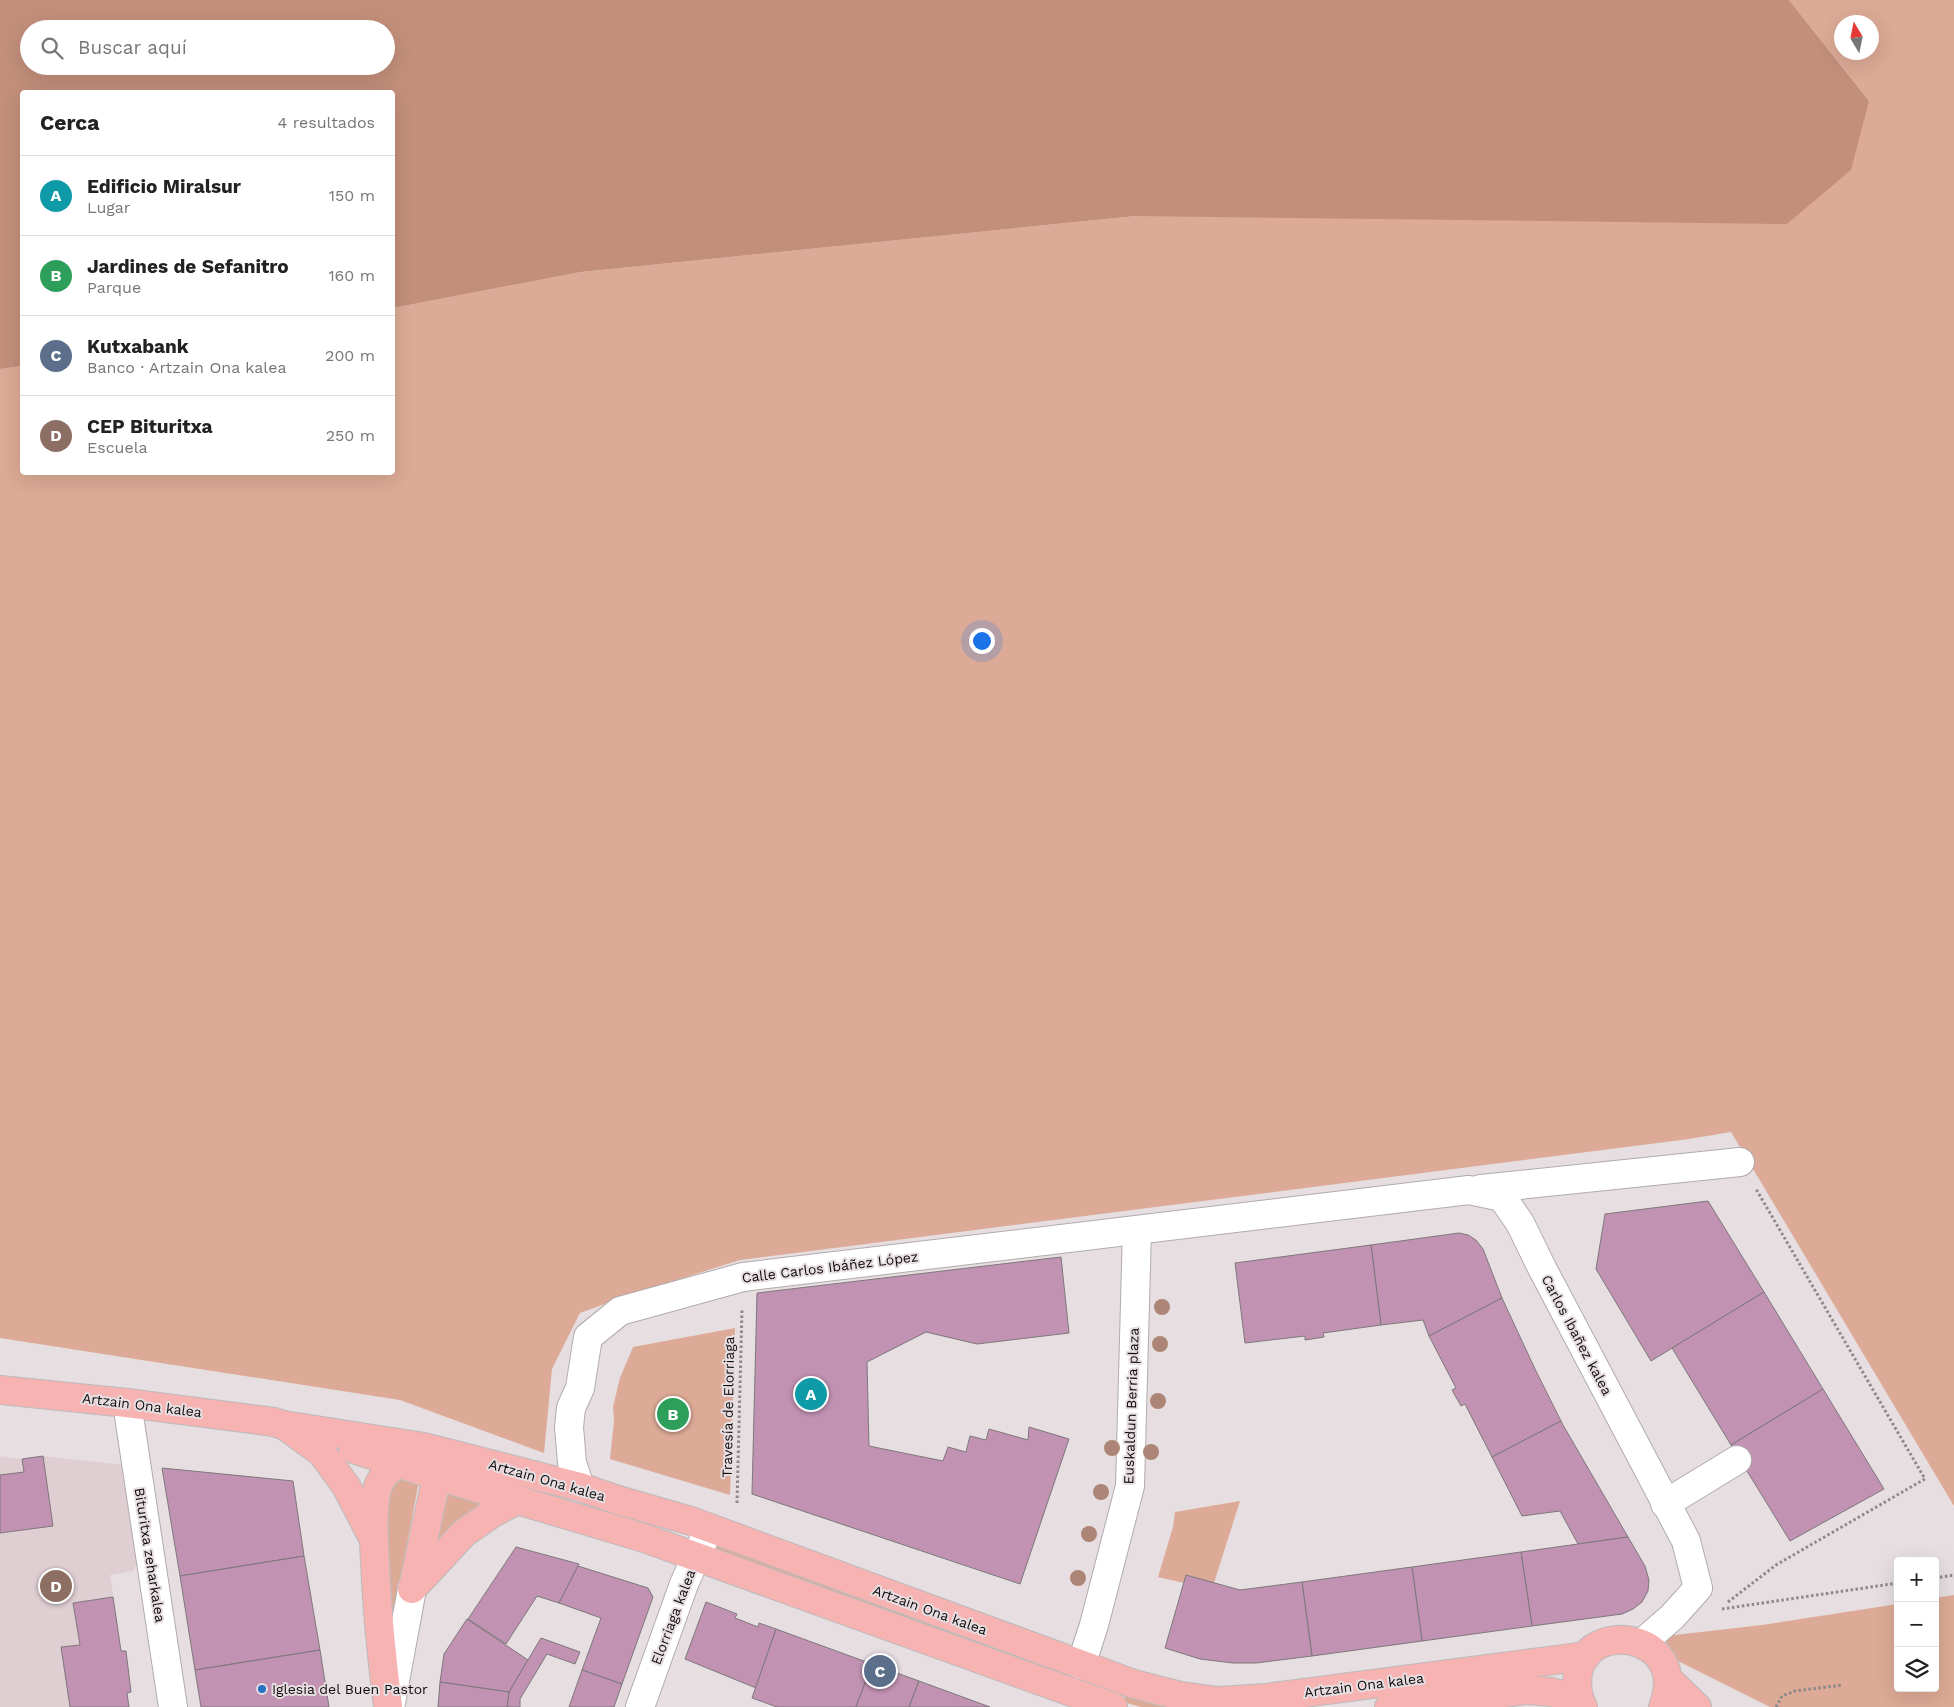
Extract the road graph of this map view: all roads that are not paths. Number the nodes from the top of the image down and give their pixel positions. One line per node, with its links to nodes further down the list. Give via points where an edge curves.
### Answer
1 (1740, 1162): 2 (street, Carlos Ibañez kalea)
2 (1469, 1190): 3 (street, Carlos Ibañez kalea); 14 (street, Carlos Ibañez kalea, via 1502,1197 1520,1223)
3 (1178, 1225): 4 (street, Calle Carlos Ibáñez López)
4 (1137, 1230): 12 (street, Calle Carlos Ibáñez López, via 743,1277 620,1311 588,1337 580,1388 569,1427 572,1463); 21 (street, Euskaldun Berria plaza, via 1130,1486 1094,1624)
5 (0, 1390): 6 (main road, Artzain Ona kalea)
6 (127, 1402): 7 (main road, Artzain Ona kalea); 25 (street, Bituritxa zeharkalea)
7 (284, 1425): 8 (main road, Artzain Ona kalea); 10 (main road, Artzain Ona kalea); 16 (main road, via 322,1453 346,1486)
8 (424, 1447): 10 (main road); 11 (main road); 12 (main road, Artzain Ona kalea)
9 (1737, 1460): 14 (street)
10 (395, 1463): 11 (main road, Artzain Ona kalea); 16 (main road, via 376,1492)
11 (436, 1476): 13 (main road, Artzain Ona kalea); 18 (main road)
12 (580, 1487): 15 (main road, Artzain Ona kalea)
13 (517, 1500): 17 (main road, Artzain Ona kalea); 18 (main road, via 464,1533)
14 (1665, 1504): 19 (street, Carlos Ibañez kalea, via 1686,1541 1698,1588)
15 (709, 1528): 17 (street, Elorriaga kalea); 21 (main road, Artzain Ona kalea)
16 (374, 1540): 26 (main road, via 377,1605)
17 (696, 1557): 24 (main road, Artzain Ona kalea); 27 (street, Elorriaga kalea)
18 (412, 1589): 26 (street)
19 (1642, 1643): 20 (main road, via 1612,1640); 22 (main road, via 1663,1664)
20 (1586, 1656): 21 (main road, Artzain Ona kalea, via 1266,1698 1218,1701 1143,1687); 23 (main road, via 1576,1685)
21 (1092, 1669): 24 (street, Euskaldun Berria plaza)
22 (1668, 1679): 29 (main road, via 1668,1694); 30 (main road)
23 (1580, 1703): 28 (main road, Artzain Ona kalea, via 1551,1692 1528,1690)
24 (1101, 1705)
25 (173, 1707)
26 (389, 1707)
27 (640, 1707)
28 (1389, 1707)
29 (1663, 1707)
30 (1697, 1707)

